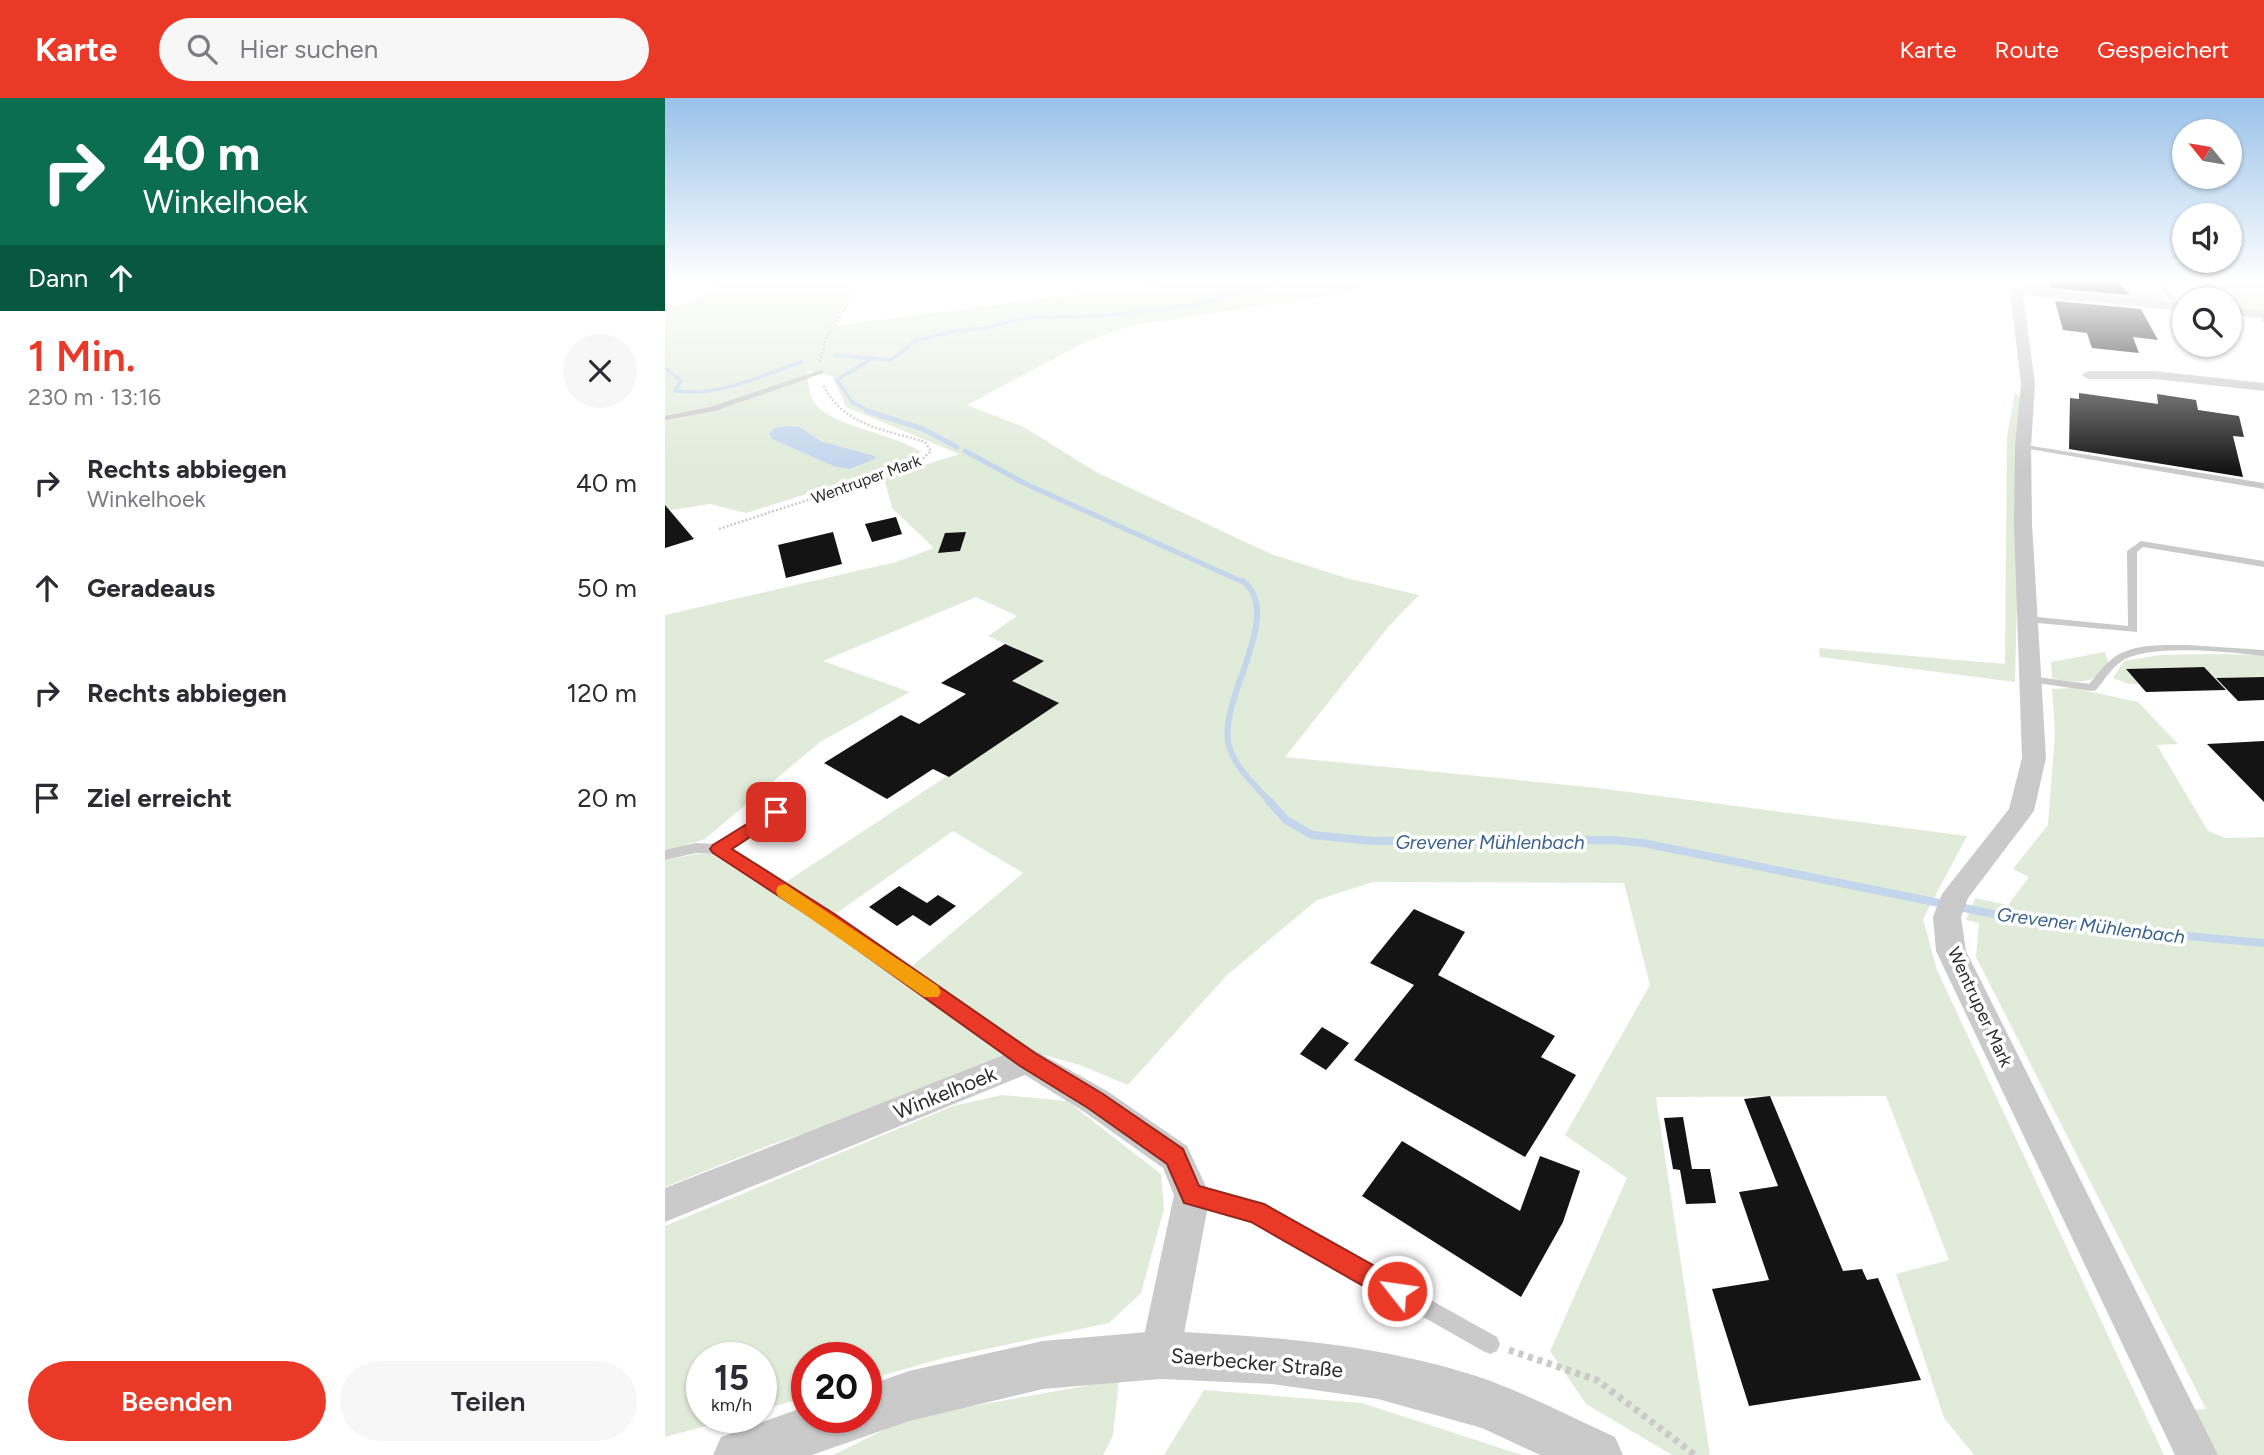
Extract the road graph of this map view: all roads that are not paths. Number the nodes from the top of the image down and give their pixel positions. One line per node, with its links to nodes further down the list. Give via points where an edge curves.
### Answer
1 (2022, 343): 6 (street, Wentruper Mark, via 2028,384)
2 (821, 372): 5 (lane, via 712,409)
3 (2088, 374): 4 (street, via 2154,375)
4 (2264, 387)
5 (665, 418)
6 (2023, 446): 7 (lane); 9 (street, Wentruper Mark)
7 (2264, 486)
8 (2264, 564): 9 (lane, via 2141,544 2132,551 2133,630)
9 (2026, 619): 11 (street, Wentruper Mark)
10 (2264, 653): 11 (lane, via 2185,648 2119,657 2092,688)
11 (2030, 679): 24 (street, Wentruper Mark, via 2034,758 2021,811 1952,905 1951,951)
12 (776, 812): 13 (lane)
13 (719, 849): 14 (lane, via 696,848); 15 (lane, via 829,920)
14 (665, 855)
15 (1027, 1060): 16 (street, via 1175,1157); 17 (street, Winkelhoek)
16 (1192, 1195): 18 (lane, via 1256,1212); 19 (street)
17 (665, 1205)
18 (1490, 1344)
19 (1160, 1355): 20 (street, Saerbecker Straße, via 1043,1365); 23 (street, Saerbecker Straße, via 1272,1360 1378,1375 1487,1405)
20 (882, 1405)
21 (803, 1433): 22 (street)
22 (739, 1455)
23 (1597, 1455)
24 (2197, 1455)

